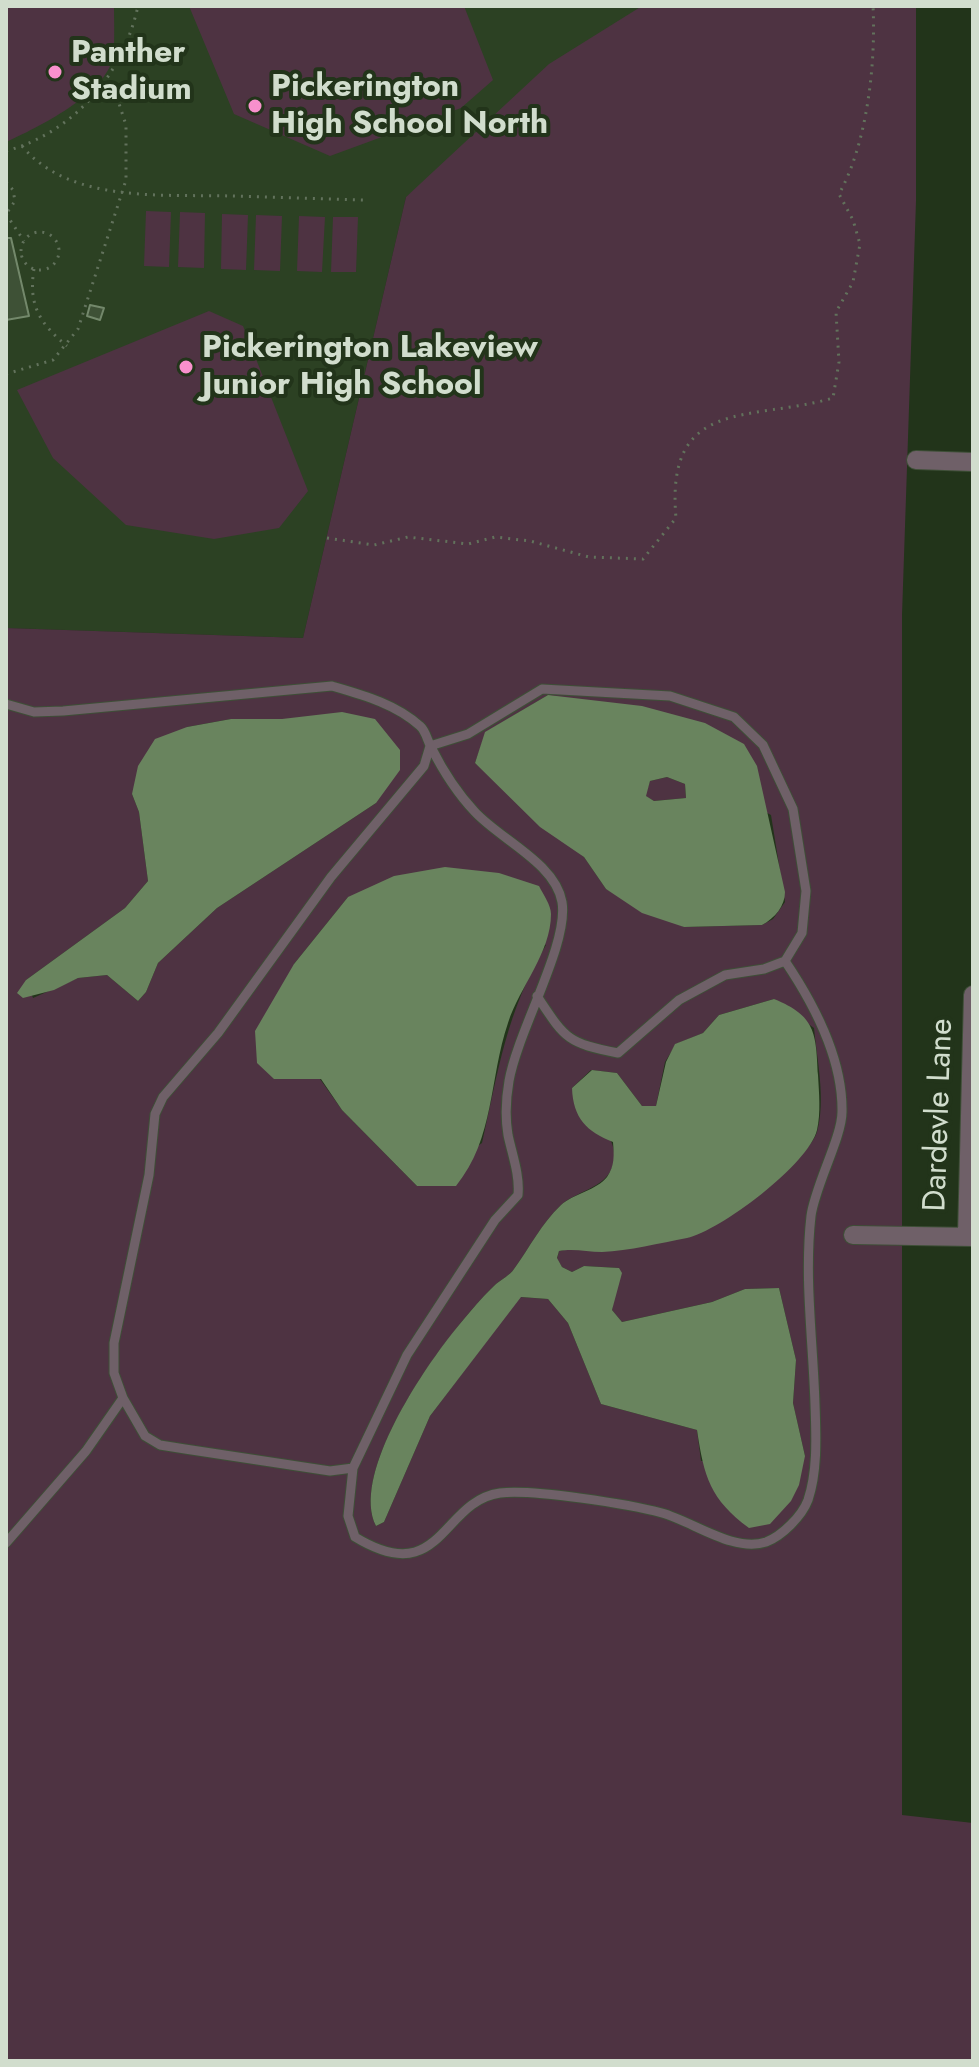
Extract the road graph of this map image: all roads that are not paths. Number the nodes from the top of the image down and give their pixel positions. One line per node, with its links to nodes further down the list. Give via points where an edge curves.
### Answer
1 (916, 460): 2 (street)
2 (973, 462)
3 (6, 704): 4 (lane, via 34,712 63,711 332,686 393,707 423,728)
4 (430, 746): 5 (lane, via 468,734 542,689 670,696 734,717 763,745 793,809 806,891 802,933); 7 (lane, via 475,812 559,888 560,932); 11 (lane, via 424,766 331,877 218,1033 163,1097 155,1114 149,1175 114,1343 114,1373)
5 (785, 961): 7 (lane, via 725,975 679,1000 618,1053 565,1037); 12 (lane, via 808,996 833,1054 842,1113 811,1212 807,1258 817,1448 807,1502 783,1532 764,1543 741,1543 662,1513 501,1493 479,1499 426,1548 403,1554 375,1549 355,1537 348,1516)
6 (973, 995): 8 (street, Dardevle Lane)
7 (537, 996): 12 (lane, via 516,1050 506,1102 518,1195 495,1220 407,1355)
8 (973, 1018): 10 (street, Dardevle Lane)
9 (853, 1235): 10 (street)
10 (970, 1237)
11 (123, 1398): 12 (lane, via 145,1436 160,1445 307,1468); 13 (lane, via 86,1451)
12 (353, 1468)
13 (6, 1543)

